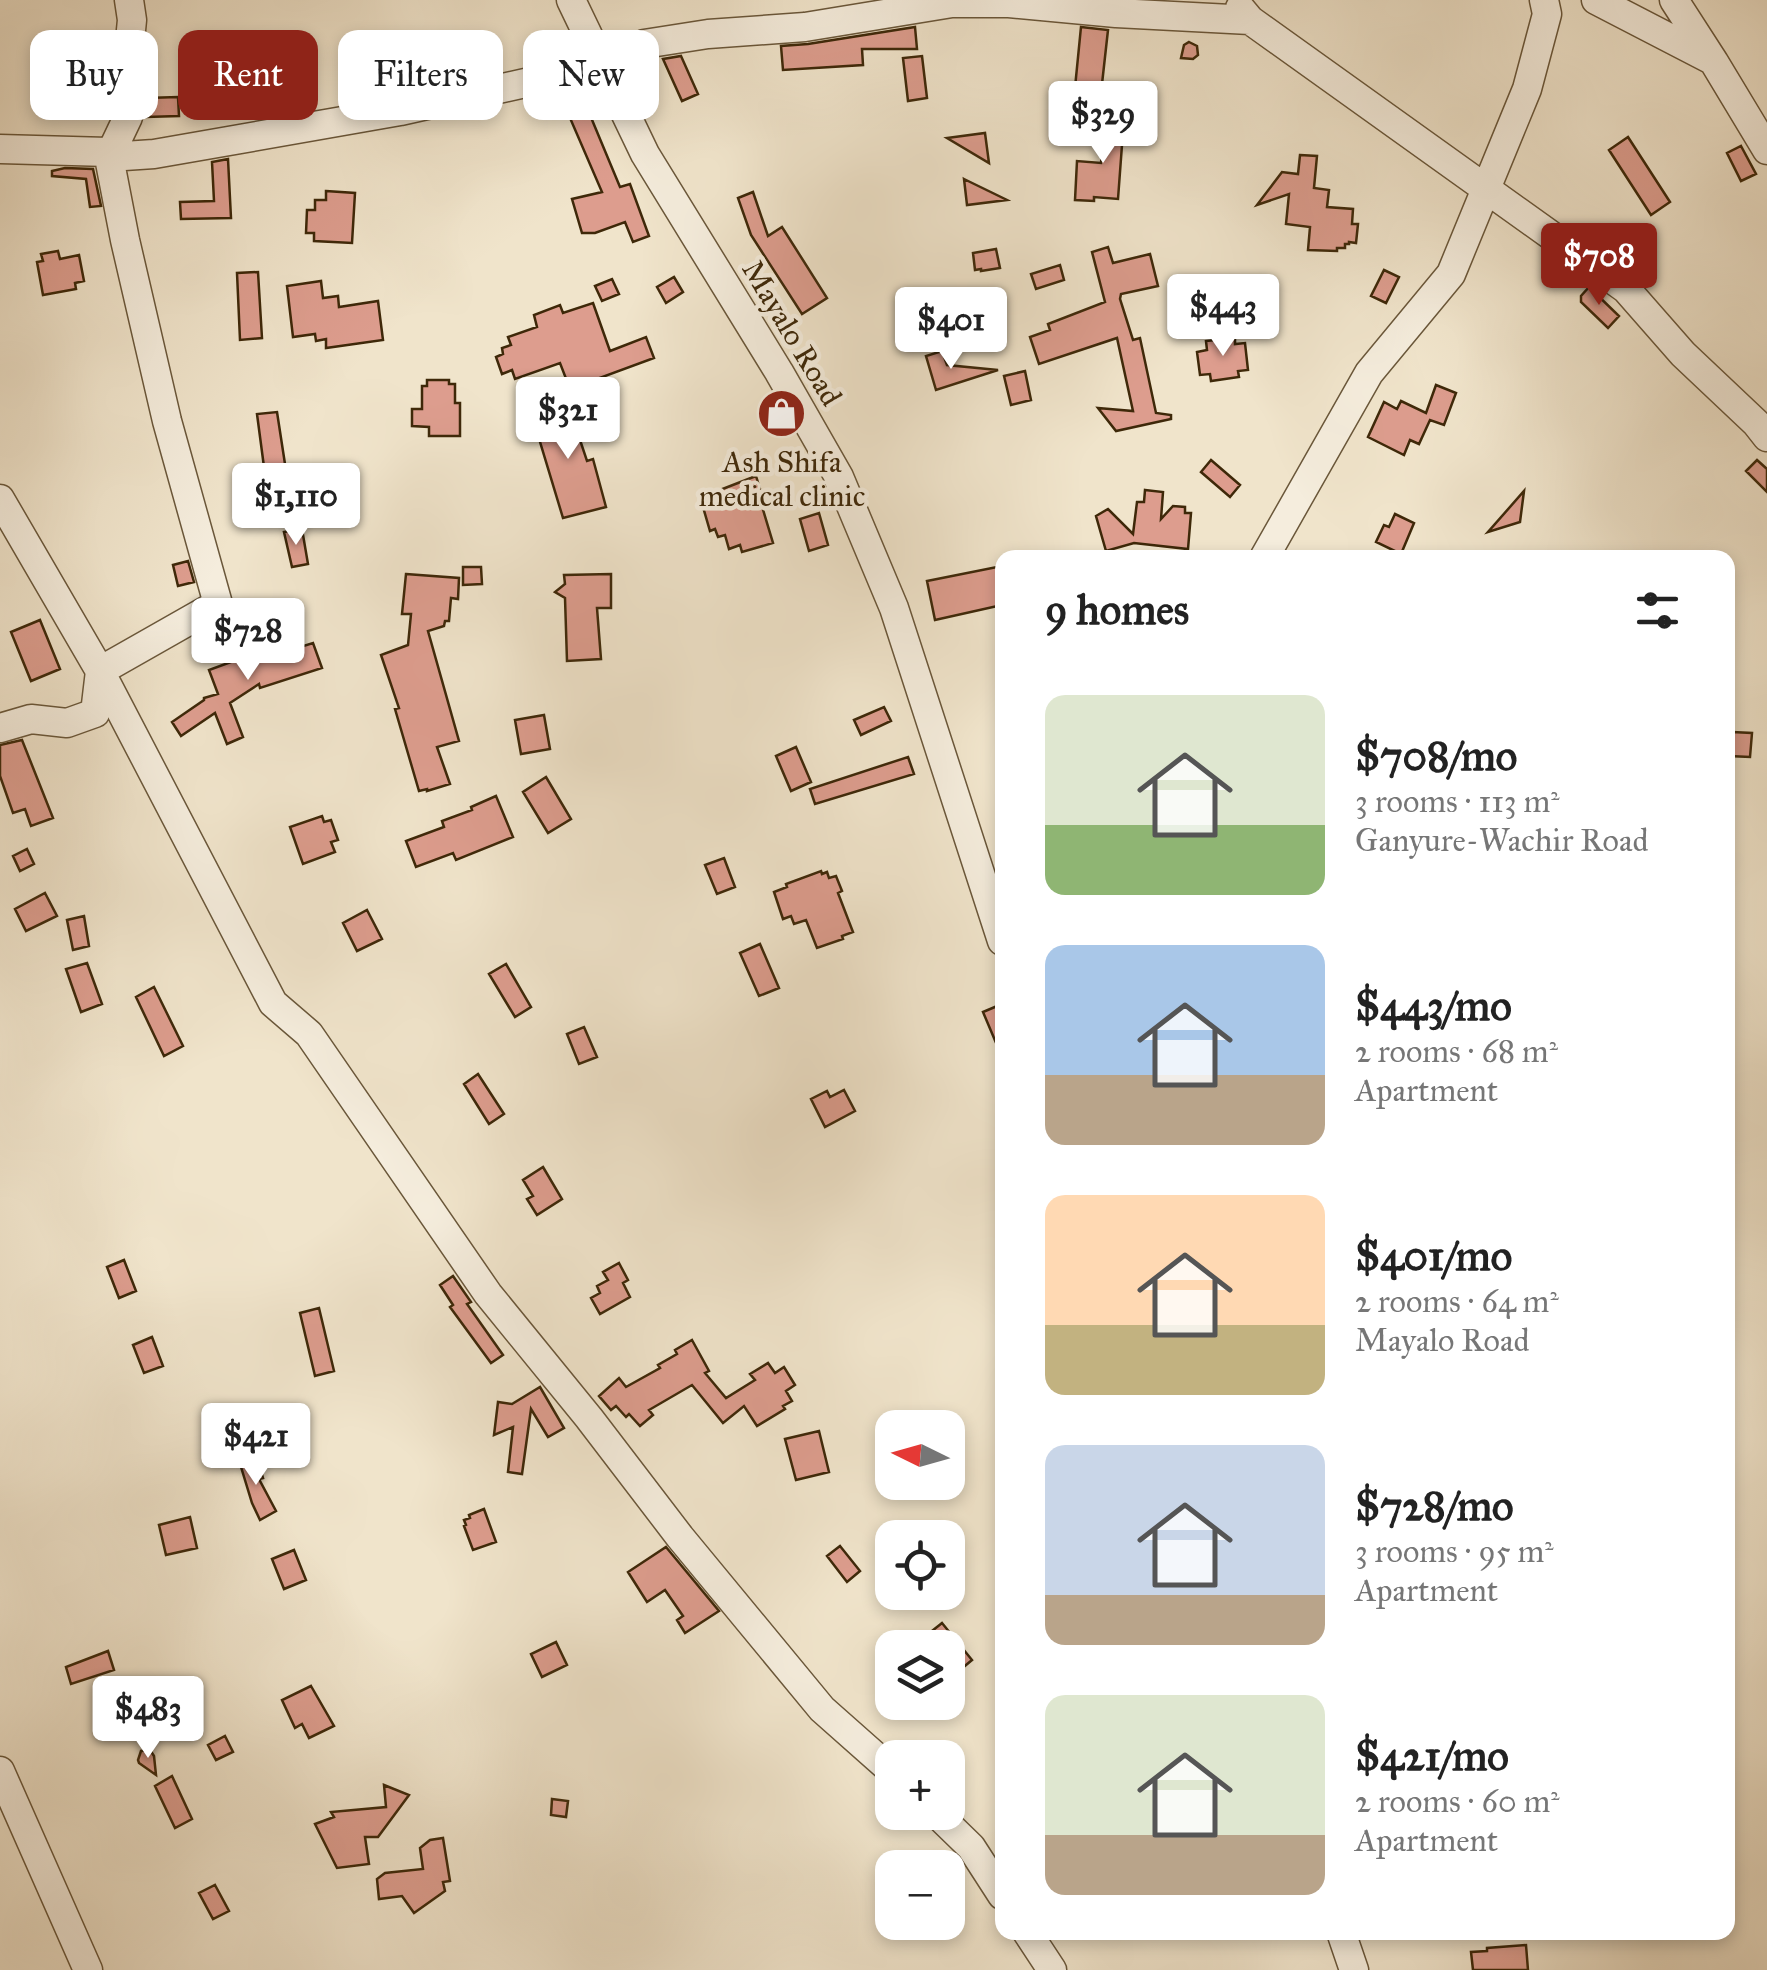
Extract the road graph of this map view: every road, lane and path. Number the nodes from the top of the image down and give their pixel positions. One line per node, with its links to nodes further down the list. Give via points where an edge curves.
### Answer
1 (130, 0): 14 (street, via 128,117)
2 (572, 0): 7 (street, Mayalo Road)
3 (1544, 0): 15 (street, via 1547,14 1527,89)
4 (1596, 0): 9 (street)
5 (1674, 0): 9 (street)
6 (1241, 10): 8 (street, via 1116,13 952,2 805,27); 15 (street)
7 (585, 30)
8 (659, 42)
9 (1714, 62): 13 (street)
10 (523, 83): 14 (street, via 306,129)
11 (627, 120): 21 (street, Mayalo Road, via 838,477 894,608)
12 (0, 149): 14 (street)
13 (1767, 150)
14 (109, 157): 19 (street, via 167,420 218,604)
15 (1486, 188): 16 (street, via 1626,289); 18 (street, via 1451,274 1369,373)
16 (1767, 436)
17 (0, 499): 19 (street)
18 (1269, 550)
19 (100, 671): 20 (street, via 95,713 67,723 31,720); 22 (street, via 273,1004 309,1034 488,1294 680,1537 822,1709)
20 (0, 728)
21 (995, 912)
22 (875, 1756)
23 (0, 1771): 28 (street)
24 (954, 1830): 25 (street)
25 (995, 1884)
26 (1032, 1940): 29 (street)
27 (1343, 1940): 30 (street)
28 (88, 1970)
29 (1052, 1970)
30 (1354, 1970)

